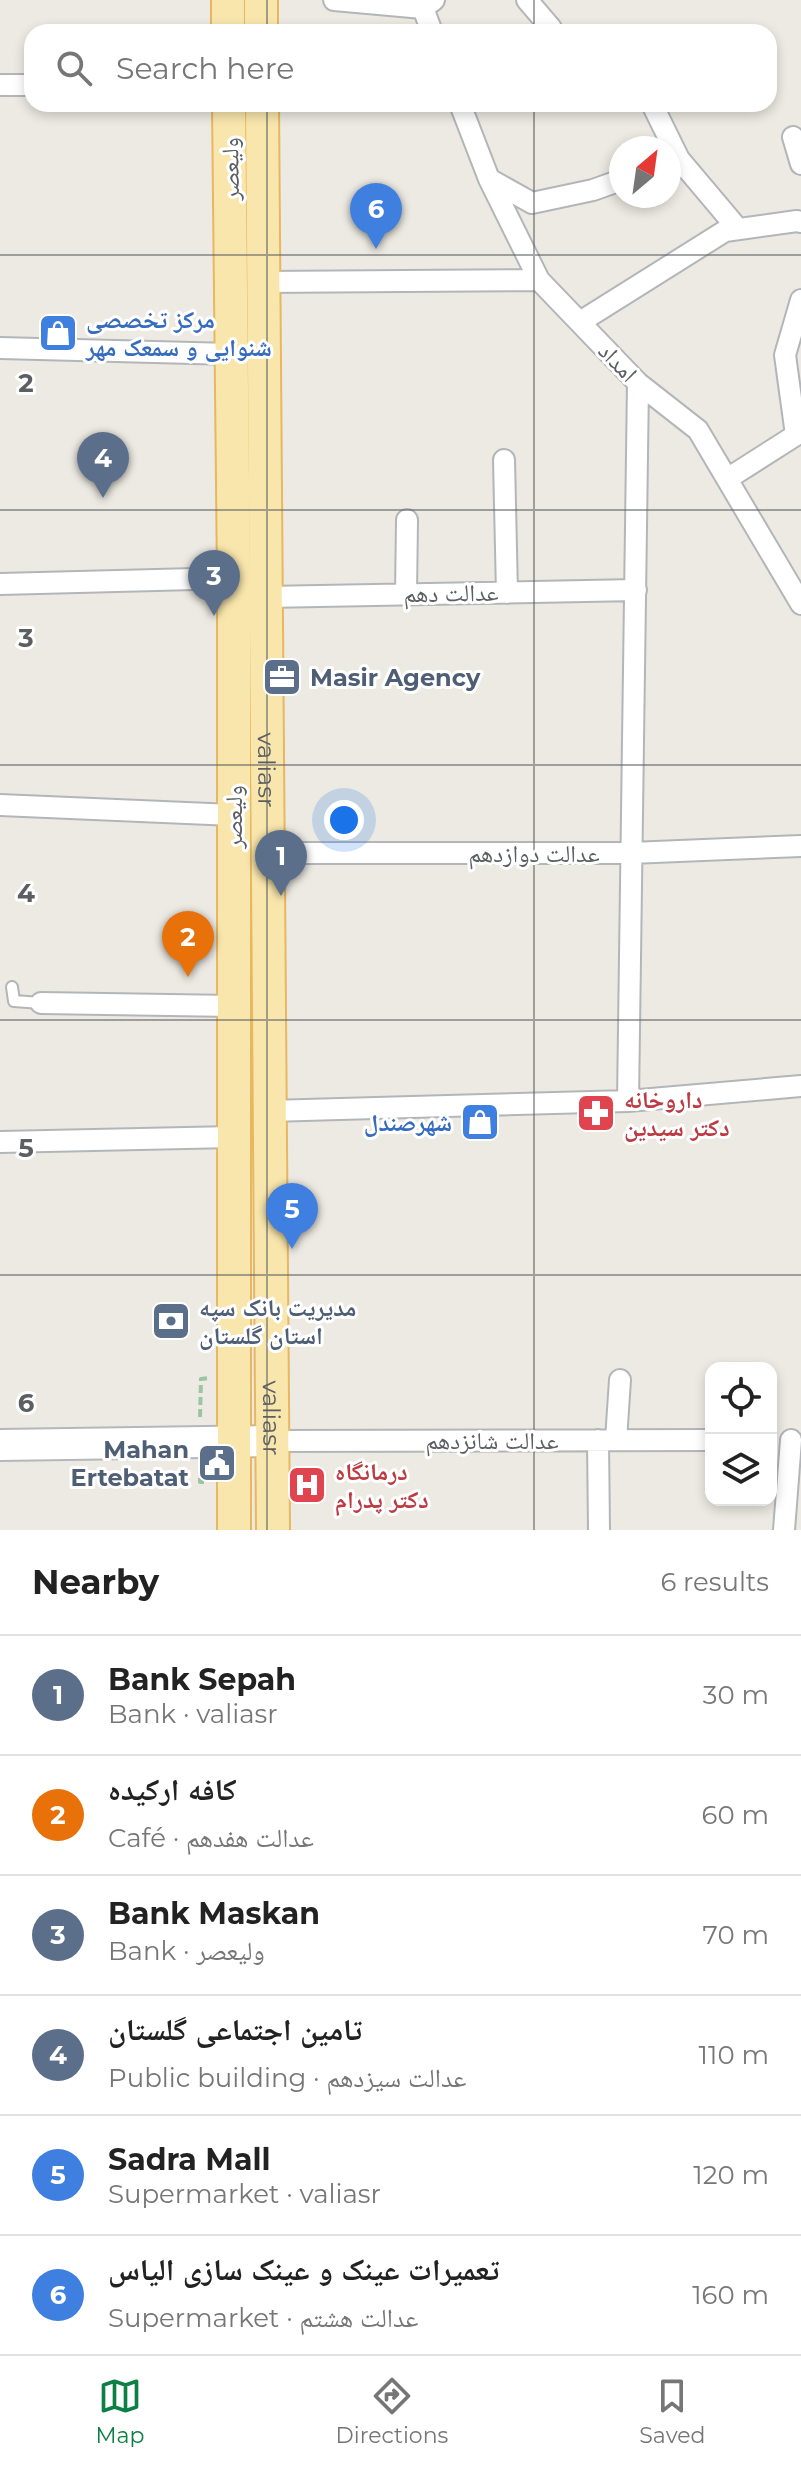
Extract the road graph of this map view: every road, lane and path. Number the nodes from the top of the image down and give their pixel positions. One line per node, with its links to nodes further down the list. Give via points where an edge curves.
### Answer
1 (228, 0): 6 (main road)
2 (261, 0): 7 (main road)
3 (334, 0): 5 (street)
4 (527, 0): 9 (street)
5 (429, 4): 8 (street)
6 (228, 24)
7 (261, 24)
8 (431, 24)
9 (548, 24)
10 (0, 85): 11 (street)
11 (24, 85)
12 (229, 112): 29 (main road, ولیعصر)
13 (262, 112): 25 (main road, valiasr)
14 (463, 112): 20 (street, امداد)
15 (655, 112): 16 (street)
16 (664, 136)
17 (793, 137): 18 (street)
18 (801, 164)
19 (681, 169): 23 (street)
20 (489, 179): 21 (street, via 532,203); 24 (street, امداد)
21 (609, 184)
22 (801, 222): 23 (street)
23 (732, 230): 27 (street)
24 (539, 280): 25 (street); 27 (street, امداد)
25 (263, 282): 39 (main road, valiasr)
26 (801, 300): 32 (street, via 785,355 796,435)
27 (580, 322): 30 (street, امداد)
28 (0, 348): 29 (street)
29 (231, 354): 34 (main road, ولیعصر)
30 (638, 383): 32 (street, امداد, via 698,430); 36 (street)
31 (504, 460): 37 (street)
32 (727, 479): 40 (street, امداد)
33 (407, 520): 38 (street)
34 (234, 578): 35 (street); 42 (main road, ولیعصر)
35 (0, 584)
36 (636, 590): 37 (street, عدالت دهم); 45 (street)
37 (507, 593): 38 (street, عدالت دهم)
38 (406, 594): 39 (street, عدالت دهم)
39 (265, 597): 44 (main road, valiasr)
40 (801, 604)
41 (0, 805): 42 (street)
42 (233, 815): 48 (main road, ولیعصر)
43 (801, 846): 45 (street, عدالت دوازدهم)
44 (267, 853): 45 (street, عدالت دوازدهم); 51 (main road, valiasr)
45 (631, 853): 50 (street)
46 (12, 987): 47 (lane, via 14,1001)
47 (41, 1003): 48 (street)
48 (233, 1006): 52 (main road, ولیعصر)
49 (801, 1086): 50 (street)
50 (628, 1101): 51 (street)
51 (269, 1111): 59 (main road, valiasr)
52 (233, 1137): 53 (street); 58 (main road, ولیعصر)
53 (0, 1142)
54 (620, 1380): 55 (street)
55 (607, 1440): 56 (street, عدالت شانزدهم); 59 (street, عدالت شانزدهم); 63 (street)
56 (705, 1440)
57 (788, 1440): 64 (street)
58 (234, 1441): 59 (street); 60 (street); 61 (main road, ولیعصر)
59 (272, 1441): 62 (main road, valiasr)
60 (0, 1445)
61 (234, 1530)
62 (273, 1530)
63 (599, 1530)
64 (784, 1530)

